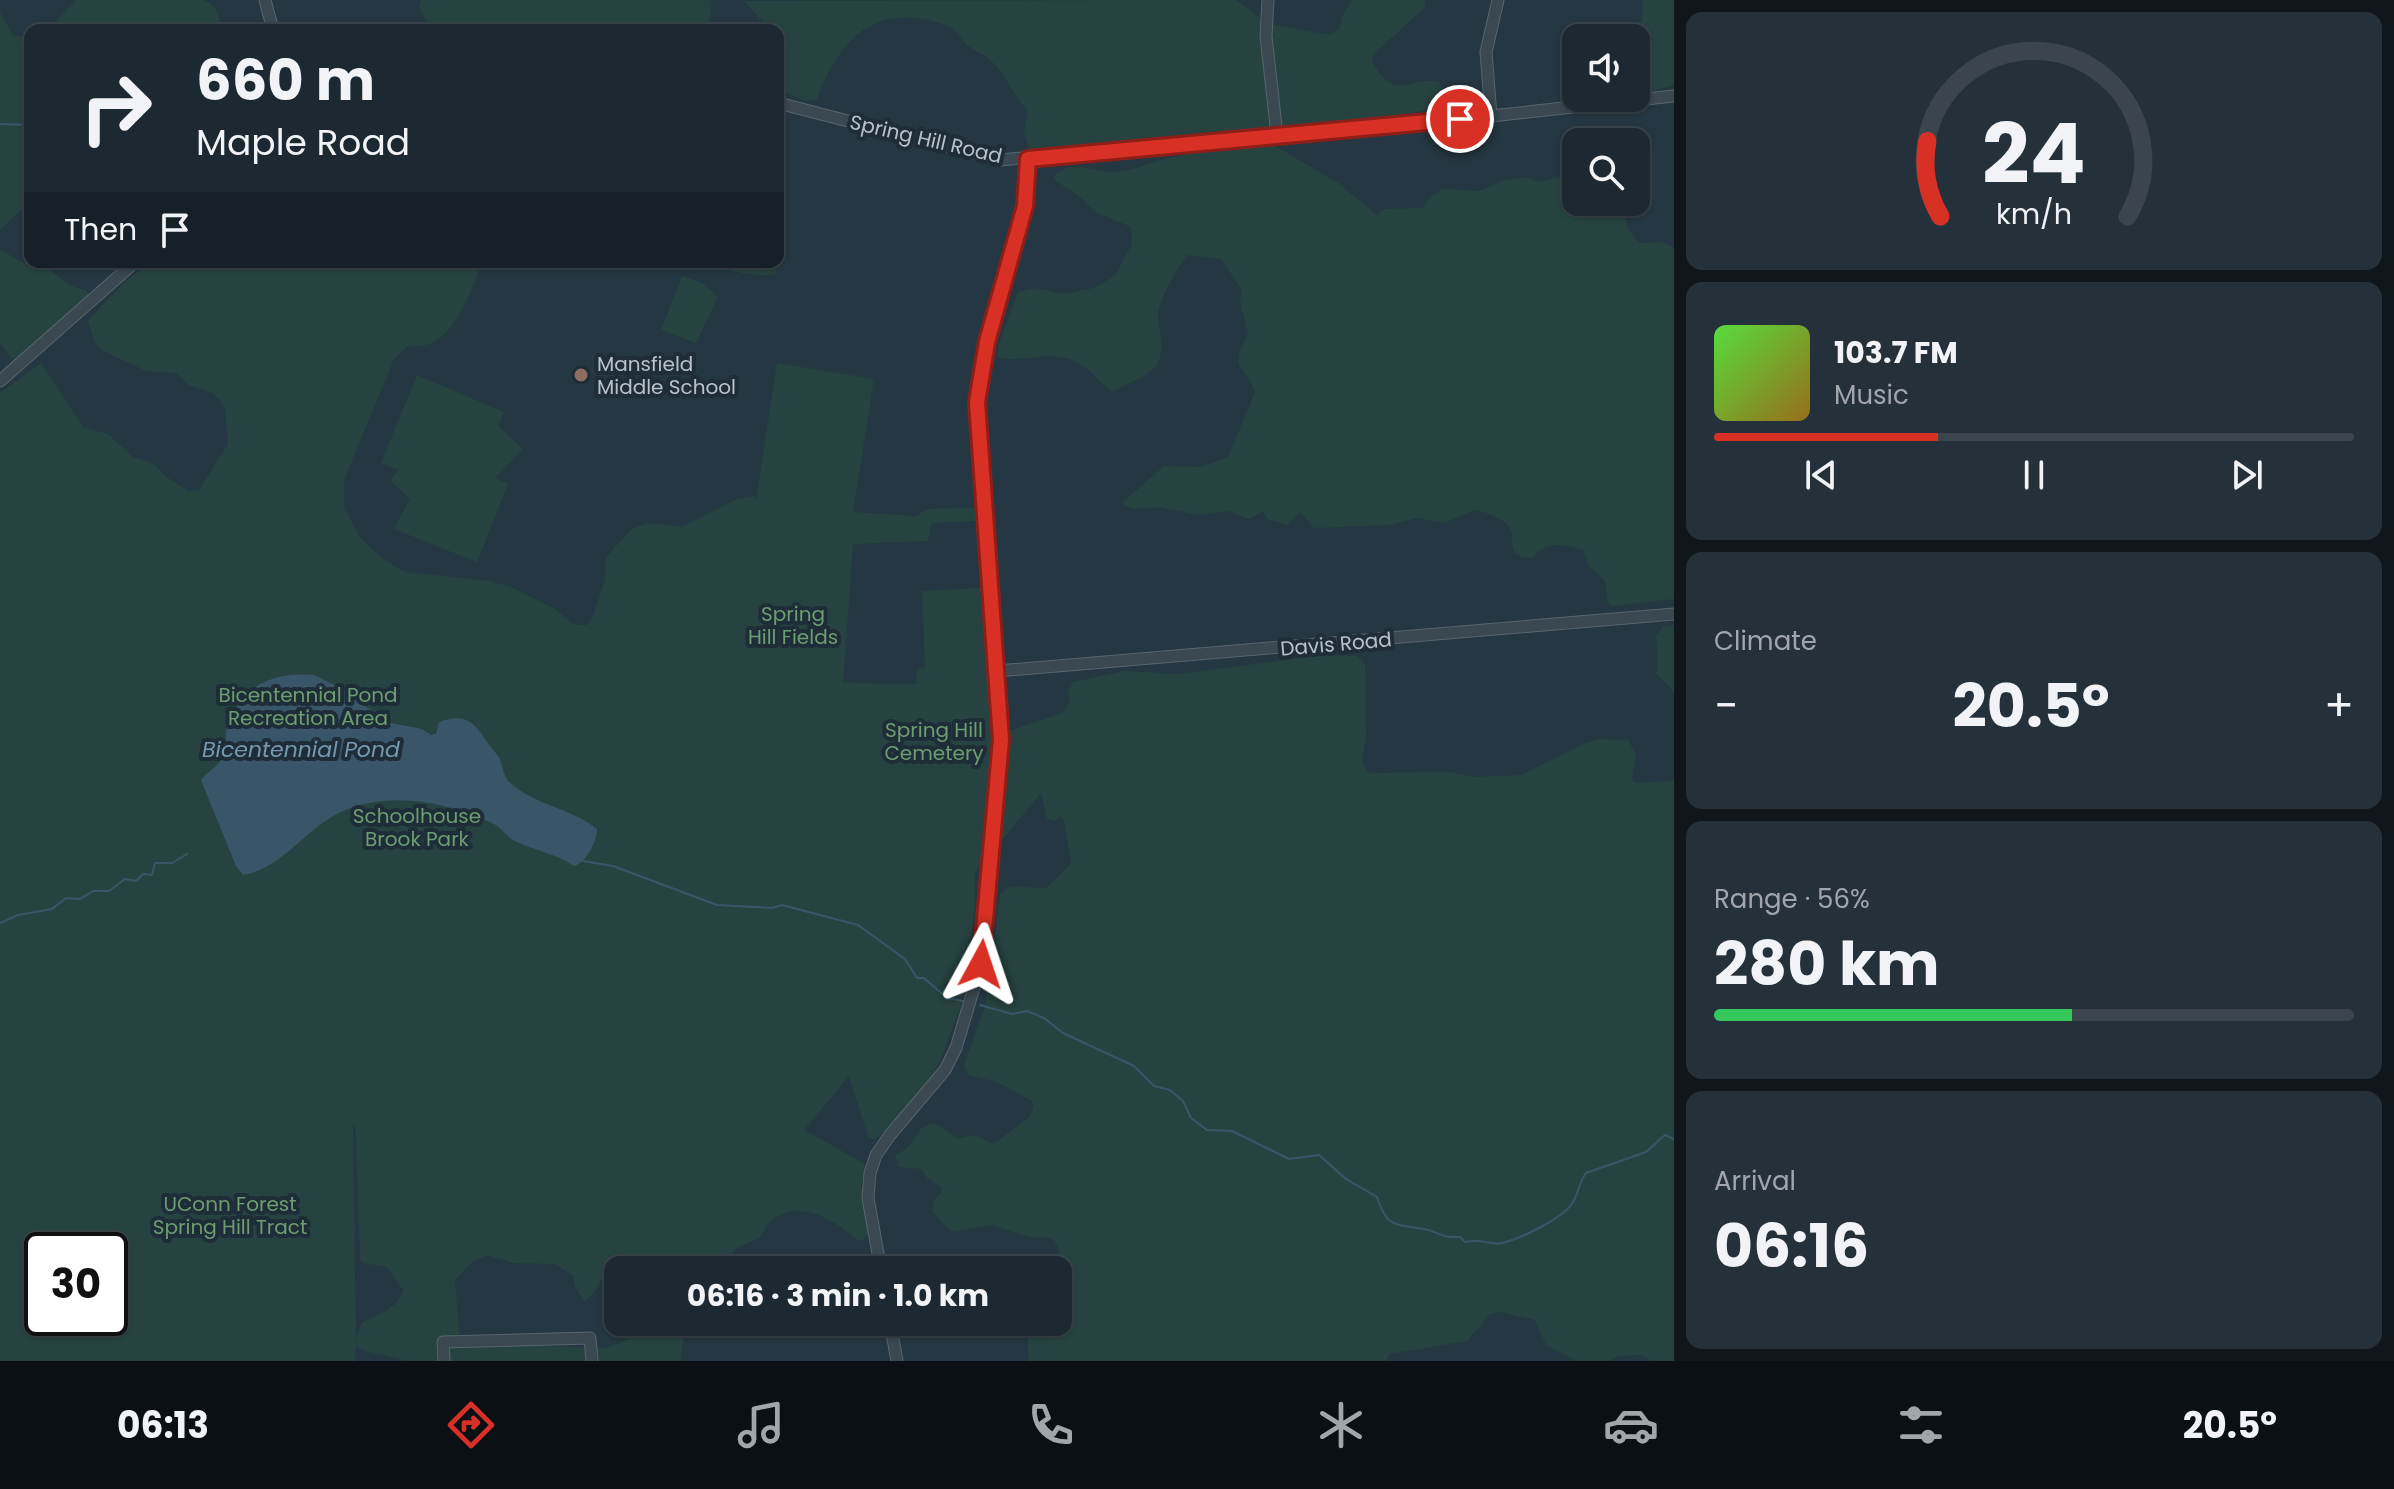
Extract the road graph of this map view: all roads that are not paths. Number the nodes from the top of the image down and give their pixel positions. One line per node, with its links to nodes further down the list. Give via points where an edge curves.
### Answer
1 (265, 0): 4 (street)
2 (1268, 0): 8 (street, via 1266,36)
3 (1498, 0): 7 (street, via 1486,52)
4 (271, 24)
5 (1674, 96): 7 (street)
6 (784, 105): 9 (street, Spring Hill Road, via 1000,160)
7 (1491, 116): 8 (street)
8 (1277, 135): 9 (street)
9 (1028, 159): 13 (street, Spring Hill Road, via 1025,206 987,342 977,402)
10 (128, 268): 11 (street)
11 (0, 381)
12 (1674, 614): 13 (street, Davis Road)
13 (997, 671): 14 (street, Spring Hill Road, via 1001,740 981,964 945,1070 876,1155 868,1198)
14 (878, 1256)
15 (893, 1336): 18 (street)
16 (444, 1361): 17 (street, via 443,1342 590,1338)
17 (592, 1361)
18 (897, 1361)

